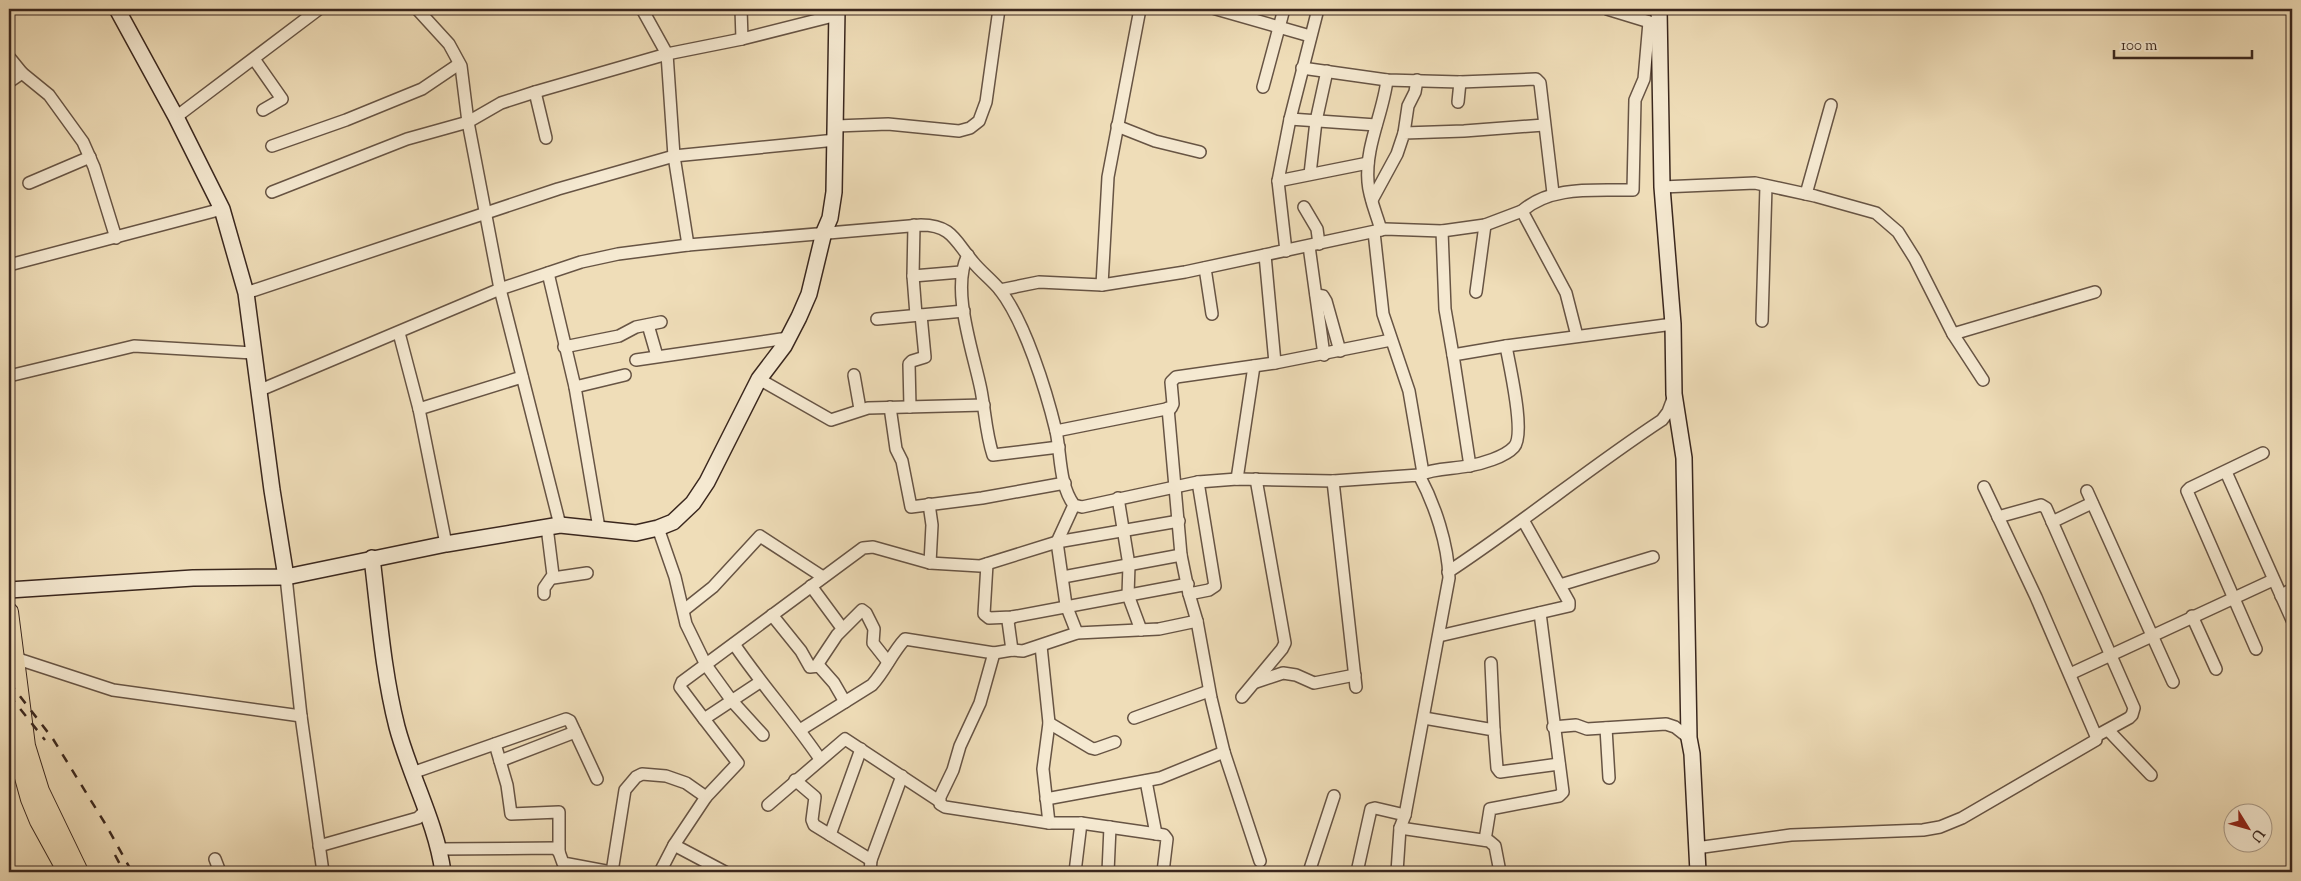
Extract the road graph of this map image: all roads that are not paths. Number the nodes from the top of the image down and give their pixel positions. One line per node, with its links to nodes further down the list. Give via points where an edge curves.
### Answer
1 (117, 9): 34 (street)
2 (319, 9): 20 (street)
3 (417, 9): 21 (street, via 449,44)
4 (642, 9): 18 (street)
5 (741, 9): 17 (street)
6 (998, 9): 41 (street, via 986,102 978,121 970,128 959,131 883,124)
7 (1135, 9): 40 (street)
8 (1216, 9): 15 (street)
9 (1284, 9): 15 (street)
10 (1318, 9): 16 (street)
11 (1607, 9): 14 (street)
12 (1658, 9): 14 (street)
13 (837, 12): 17 (street); 41 (street)
14 (1654, 24): 53 (street); 55 (street, via 1644,79 1635,100 1633,190)
15 (1280, 27): 16 (street); 29 (street)
16 (1310, 36): 22 (street)
17 (742, 39): 18 (street)
18 (667, 54): 30 (street); 46 (street)
19 (9, 57): 24 (street)
20 (254, 59): 33 (street, via 282,99); 34 (street)
21 (460, 64): 37 (street); 44 (street, via 422,89)
22 (1302, 68): 23 (street); 35 (street)
23 (1326, 71): 25 (street); 36 (street)
24 (22, 73): 27 (street); 47 (street, via 49,95)
25 (1387, 80): 26 (street); 38 (street)
26 (1417, 80): 28 (street); 42 (street, via 1408,106)
27 (9, 82)
28 (1460, 82): 31 (street); 39 (street, via 1538,80)
29 (1263, 87)
30 (535, 92): 37 (street, via 501,103); 43 (street)
31 (1458, 102)
32 (1831, 105): 56 (street)
33 (263, 110)
34 (176, 117): 59 (street)
35 (1290, 119): 36 (street); 50 (street)
36 (1316, 120): 38 (street); 49 (street)
37 (468, 122): 54 (street, via 407,140); 61 (street)
38 (1376, 125): 48 (street)
39 (1544, 125): 42 (street); 55 (street)
40 (1117, 126): 45 (street, via 1155,141); 78 (street, via 1108,177)
41 (836, 133): 46 (street); 66 (street, via 834,192)
42 (1404, 133): 57 (street, via 1397,154)
43 (546, 138)
44 (272, 146)
45 (1200, 152)
46 (674, 156): 61 (street); 68 (street)
47 (90, 157): 51 (street); 67 (street)
48 (1368, 163): 49 (street); 57 (street)
49 (1310, 174): 50 (street)
50 (1278, 182): 70 (street)
51 (29, 183)
52 (1766, 186): 53 (street, via 1755,183); 56 (street); 89 (street)
53 (1662, 187): 91 (street)
54 (272, 192)
55 (1553, 193): 60 (street)
56 (1806, 194): 94 (street, via 1865,208 1888,222 1915,259)
57 (1372, 200): 64 (street)
58 (1304, 207): 69 (street, via 1317,229)
59 (222, 209): 67 (street); 83 (street)
60 (1522, 211): 63 (street); 95 (street, via 1566,292)
61 (487, 213): 79 (street); 83 (street)
62 (914, 225): 66 (street); 71 (street, via 934,225 950,232); 77 (street)
63 (1485, 225): 65 (street); 81 (street)
64 (1378, 231): 65 (street); 69 (street); 97 (street, via 1382,308)
65 (1442, 231): 104 (street, via 1445,309)
66 (824, 232): 68 (street); 96 (street, via 809,294)
67 (116, 238): 73 (street)
68 (688, 245): 76 (street, via 618,254)
69 (1314, 245): 70 (street); 84 (street)
70 (1286, 251): 72 (street)
71 (968, 255): 75 (street); 80 (street)
72 (1265, 255): 74 (street); 106 (street)
73 (9, 265)
74 (1205, 268): 78 (street); 86 (street)
75 (961, 272): 77 (street); 85 (street)
76 (548, 273): 79 (street); 99 (street)
77 (914, 276): 87 (street)
78 (1102, 285): 80 (street, via 1039,282)
79 (500, 290): 93 (street); 111 (street)
80 (1000, 290): 123 (street, via 1025,334)
81 (1476, 292)
82 (2095, 292): 94 (street)
83 (246, 293): 101 (street)
84 (1316, 295): 100 (street, via 1323,296 1326,301); 102 (street)
85 (964, 311): 87 (street); 117 (street)
86 (1212, 314)
87 (918, 315): 88 (street); 119 (street, via 925,358 909,364)
88 (877, 319)
89 (1762, 321)
90 (661, 322): 92 (street)
91 (1673, 324): 95 (street); 116 (street)
92 (648, 325): 99 (street, via 619,336); 103 (street)
93 (399, 333): 115 (street); 121 (street)
94 (1953, 334): 113 (street)
95 (1577, 336): 98 (street)
96 (788, 338): 103 (street); 112 (street)
97 (1391, 340): 100 (street); 128 (street, via 1408,391)
98 (1506, 346): 104 (street); 126 (street, via 1518,415 1518,440 1503,454)
99 (564, 347): 114 (street)
100 (1340, 351): 102 (street)
101 (253, 353): 110 (street, via 134,346); 115 (street)
102 (1324, 355): 106 (street)
103 (657, 356): 105 (street)
104 (1454, 356): 126 (street)
105 (636, 360)
106 (1275, 363): 107 (street)
107 (1254, 366): 120 (street, via 1176,377 1172,382 1173,404); 130 (street)
108 (625, 375): 114 (street)
109 (854, 375): 122 (street)
110 (9, 376)
111 (522, 377): 121 (street); 145 (street)
112 (759, 379): 122 (street, via 826,419 834,420); 147 (street, via 707,482 682,515)
113 (1983, 380)
114 (575, 387): 146 (street)
115 (258, 391): 159 (street)
116 (1674, 394): 142 (street, via 1662,420 1601,460); 223 (street, via 1684,458)
117 (984, 405): 119 (street); 124 (street, via 994,456)
118 (890, 407): 119 (street); 122 (street); 139 (street, via 910,506)
119 (910, 407)
120 (1168, 408): 123 (street); 134 (street)
121 (419, 409): 150 (street)
122 (860, 409)
123 (1056, 431): 124 (street)
124 (1059, 446): 133 (street)
125 (2263, 453): 127 (street)
126 (1470, 466): 128 (street)
127 (2226, 472): 163 (street); 172 (street, via 2190,488 2187,494)
128 (1421, 474): 131 (street); 157 (street, via 1443,540)
129 (1256, 478): 130 (street); 131 (street); 202 (street, via 1285,639 1282,649)
130 (1237, 479): 132 (street)
131 (1333, 481): 200 (street)
132 (1198, 482): 134 (street); 167 (street, via 1215,586 1209,590)
133 (1065, 483): 139 (street); 140 (street)
134 (1174, 486): 137 (street); 143 (street)
135 (1984, 487): 141 (street)
136 (2087, 491): 138 (street)
137 (1118, 498): 140 (street, via 1082,507); 148 (street)
138 (2092, 502): 144 (street); 186 (street)
139 (929, 504): 154 (street, via 932,525)
140 (1074, 504): 149 (street)
141 (1998, 517): 144 (street, via 2041,505 2046,508); 199 (street)
142 (1523, 520): 157 (street); 164 (street)
143 (1179, 521): 148 (street); 151 (street)
144 (2052, 522): 192 (street)
145 (554, 526): 146 (street); 150 (street); 161 (street)
146 (599, 528): 147 (street, via 636,533)
147 (658, 528): 174 (street)
148 (1124, 531): 149 (street); 156 (street)
149 (1057, 542): 155 (street); 160 (street)
150 (446, 544): 153 (street)
151 (1181, 555): 156 (street); 167 (street)
152 (1653, 557): 164 (street)
153 (372, 558): 159 (street, via 366,562); 231 (street, via 387,682)
154 (930, 563): 155 (street); 162 (street, via 869,546)
155 (987, 564): 179 (street, via 984,615 989,618)
156 (1129, 565): 160 (street); 170 (street)
157 (1448, 572): 185 (street)
158 (587, 574): 161 (street)
159 (286, 577): 168 (street, via 193,578); 209 (street)
160 (1063, 577): 173 (street)
161 (553, 578): 169 (street, via 545,585)
162 (823, 578): 165 (street); 174 (street, via 760,536 718,582)
163 (2274, 580): 171 (street); 172 (street)
164 (1560, 585): 176 (street, via 1569,606)
165 (811, 586): 177 (street); 182 (street)
166 (2292, 588): 171 (street)
167 (1188, 589): 170 (street); 181 (street)
168 (9, 590)
169 (544, 594)
170 (1128, 595): 173 (street); 183 (street)
171 (2281, 596): 180 (street)
172 (2233, 597): 178 (street); 189 (street)
173 (1066, 606): 179 (street); 184 (street)
174 (684, 610): 196 (street, via 690,635)
175 (9, 612): 193 (main road)
176 (1540, 613): 185 (street); 214 (street)
177 (772, 615): 187 (street); 197 (street, via 802,651 810,667)
178 (2192, 616): 186 (street); 198 (street)
179 (1012, 617): 190 (street, via 1008,621)
180 (2292, 620)
181 (1197, 621): 183 (street); 205 (street)
182 (842, 628): 194 (street, via 857,613 864,611 874,628 873,643); 197 (street)
183 (1141, 630): 184 (street)
184 (1076, 633): 188 (street)
185 (1439, 636): 212 (street)
186 (2151, 636): 192 (street); 203 (street)
187 (734, 644): 196 (street); 201 (street)
188 (1041, 646): 190 (street, via 1023,652); 213 (street)
189 (2256, 649)
190 (1012, 650): 191 (street)
191 (994, 654): 194 (street, via 905,639); 241 (street, via 980,703)
192 (2111, 655): 199 (street); 219 (street, via 2134,711 2129,718)
193 (15, 658): 209 (street, via 113,690); 262 (main road, via 20,714 33,771)
194 (888, 662): 208 (street, via 872,685)
195 (1491, 663): 218 (street)
196 (706, 665): 207 (street); 210 (street, via 682,682 680,687)
197 (817, 665): 208 (street, via 834,683)
198 (2216, 669)
199 (2070, 674): 222 (street)
200 (1355, 675): 202 (street, via 1314,682 1283,673); 204 (street)
201 (760, 682): 207 (street); 217 (street)
202 (1255, 682): 206 (street)
203 (2173, 682)
204 (1356, 688)
205 (1209, 691): 211 (street); 227 (street)
206 (1242, 697)
207 (732, 701): 210 (street); 221 (street)
208 (845, 702): 217 (street)
209 (301, 716): 253 (street)
210 (704, 718): 239 (street, via 738,764)
211 (1134, 718)
212 (1424, 718): 218 (street); 244 (street)
213 (1049, 723): 224 (street, via 1091,748); 240 (street, via 1043,769)
214 (1553, 727): 215 (street); 230 (street)
215 (1606, 728): 223 (street, via 1666,724); 234 (street)
216 (10, 730): 261 (main road, via 30,799)
217 (800, 730): 228 (street)
218 (1494, 730): 230 (street, via 1500,772)
219 (2108, 730): 222 (street); 232 (street)
220 (575, 732): 225 (street, via 570,721 564,719); 229 (street); 235 (street)
221 (763, 735)
222 (2096, 736): 254 (street, via 2093,744 1962,818 1940,827 1791,835)
223 (1689, 738): 254 (street)
224 (1115, 742)
225 (495, 744): 229 (street); 231 (street)
226 (861, 749): 228 (street, via 845,740); 233 (street); 250 (street)
227 (1224, 752): 237 (street); 259 (street)
228 (820, 759): 236 (street)
229 (500, 761): 256 (street, via 511,814 559,812)
230 (1559, 764): 251 (street, via 1562,794 1490,809)
231 (412, 773): 243 (street)
232 (2151, 775)
233 (902, 776): 241 (street); 258 (street)
234 (1609, 778)
235 (597, 779)
236 (795, 780): 242 (street); 250 (street, via 816,797 813,823)
237 (1146, 781): 240 (street); 249 (street)
238 (1334, 796): 273 (street)
239 (706, 797): 252 (street); 266 (street, via 686,783 666,776 642,774 636,777 625,790)
240 (1046, 799): 245 (street)
241 (939, 802): 245 (street, via 945,807)
242 (768, 805)
243 (426, 811): 253 (street, via 418,818); 255 (street)
244 (1405, 815): 248 (street); 274 (street, via 1370,809)
245 (1049, 823): 246 (street)
246 (1081, 823): 247 (street); 270 (street)
247 (1110, 827): 249 (street); 271 (street)
248 (1400, 828): 251 (street); 275 (street)
249 (1156, 834): 272 (street, via 1167,838)
250 (830, 835): 258 (street)
251 (1485, 840): 276 (street, via 1494,846)
252 (674, 845): 267 (street); 268 (street)
253 (319, 846): 264 (street)
254 (1696, 848): 277 (street)
255 (439, 849): 256 (street, via 555,848); 265 (street)
256 (559, 852): 260 (street, via 562,862)
257 (215, 859): 263 (street)
258 (871, 860): 269 (street)
259 (1260, 861)
260 (570, 869): 266 (street)
261 (67, 872)
262 (80, 872)
263 (220, 872)
264 (323, 872)
265 (444, 872)
266 (611, 872)
267 (660, 872)
268 (725, 872)
269 (870, 872)
270 (1075, 872)
271 (1108, 872)
272 (1163, 872)
273 (1309, 872)
274 (1357, 872)
275 (1397, 872)
276 (1500, 872)
277 (1698, 872)

